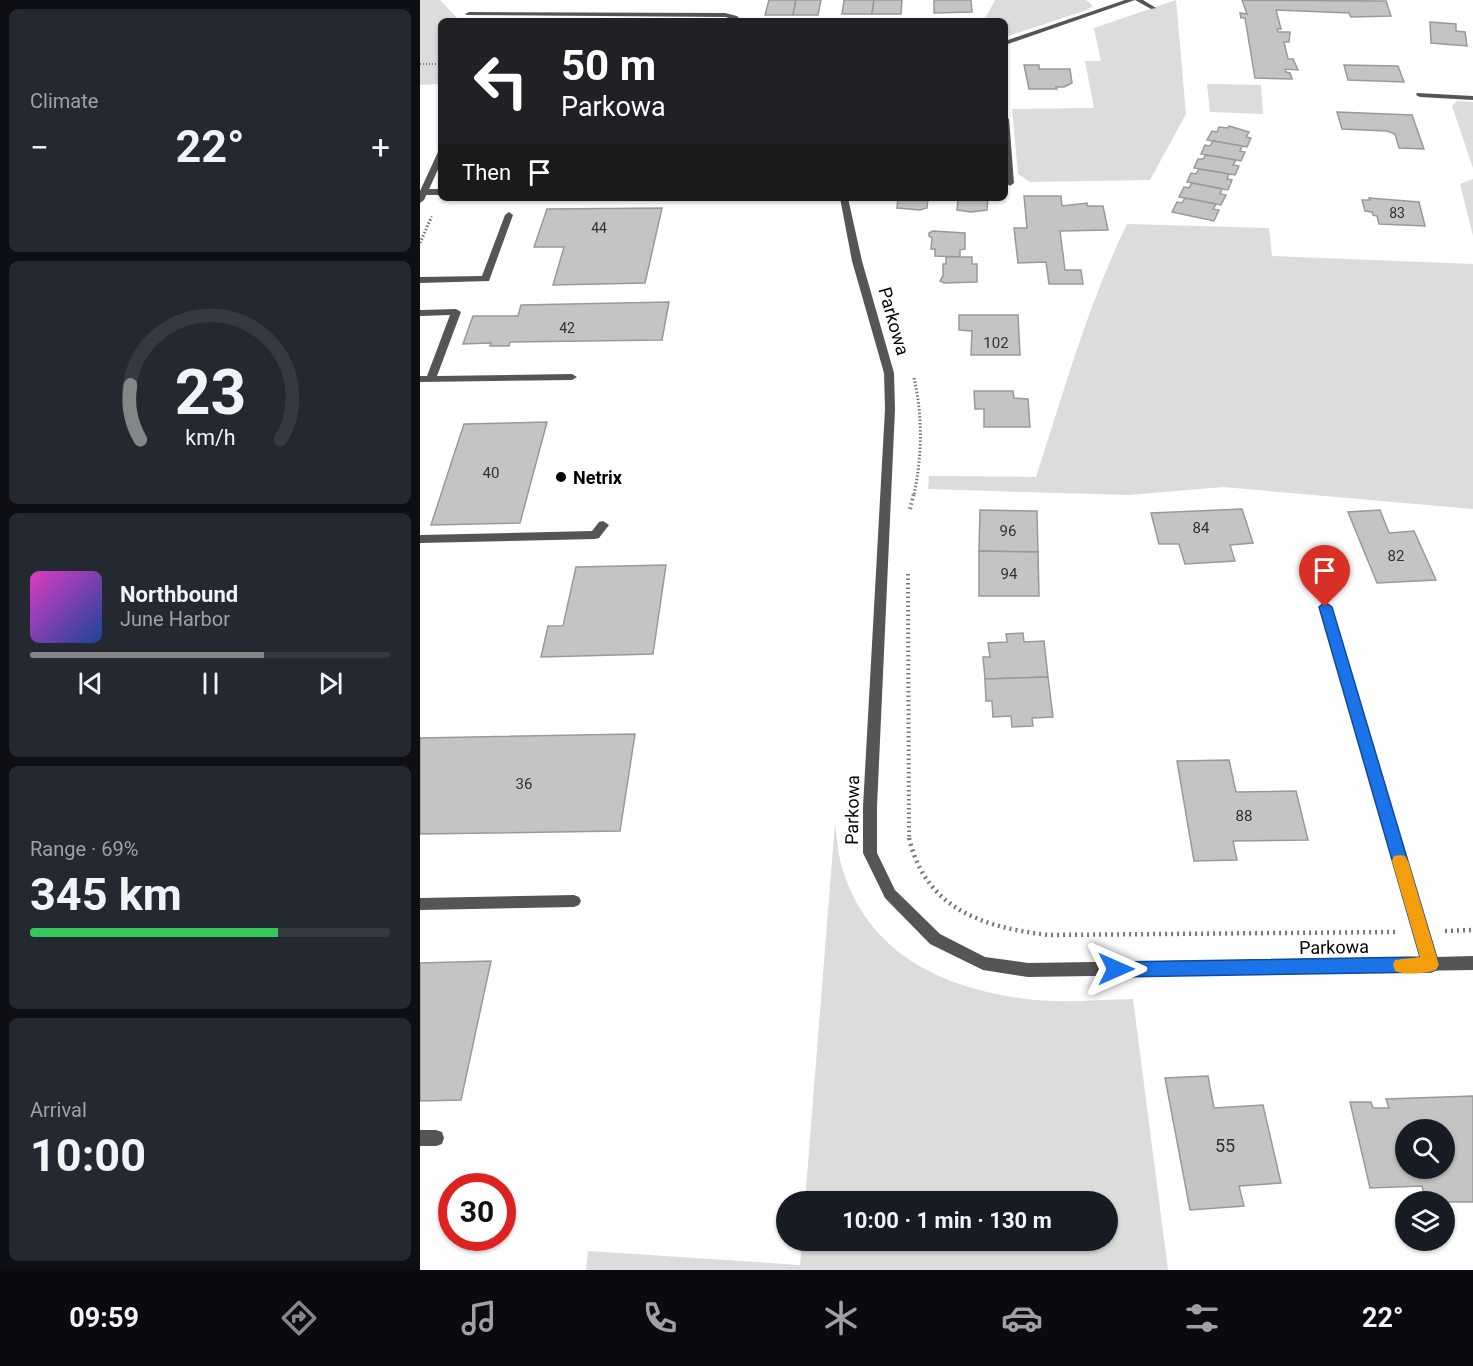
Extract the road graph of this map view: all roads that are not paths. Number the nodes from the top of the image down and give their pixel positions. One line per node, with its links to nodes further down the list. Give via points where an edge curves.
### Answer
1 (1109, 0): 3 (street)
2 (1138, 0): 4 (street)
3 (1128, 1): 7 (street)
4 (1153, 8)
5 (469, 14): 6 (street)
6 (736, 18)
7 (1008, 42)
8 (1420, 95): 9 (street)
9 (1473, 98)
10 (1008, 157): 12 (street)
11 (438, 161): 14 (street)
12 (1010, 183)
13 (438, 193): 14 (street)
14 (422, 196)
15 (845, 201): 27 (street, Parkowa, via 857,261 889,373 870,853 890,894 935,939 983,963 1028,970)
16 (509, 215): 17 (street, via 486,279)
17 (420, 279)
18 (420, 313): 20 (street, via 456,312)
19 (572, 377): 20 (street)
20 (425, 379)
21 (603, 525): 22 (street, via 595,535 586,536)
22 (420, 539)
23 (1325, 607): 27 (street)
24 (574, 901): 25 (street)
25 (420, 904)
26 (1473, 963): 27 (street, Parkowa)
27 (1431, 965)

